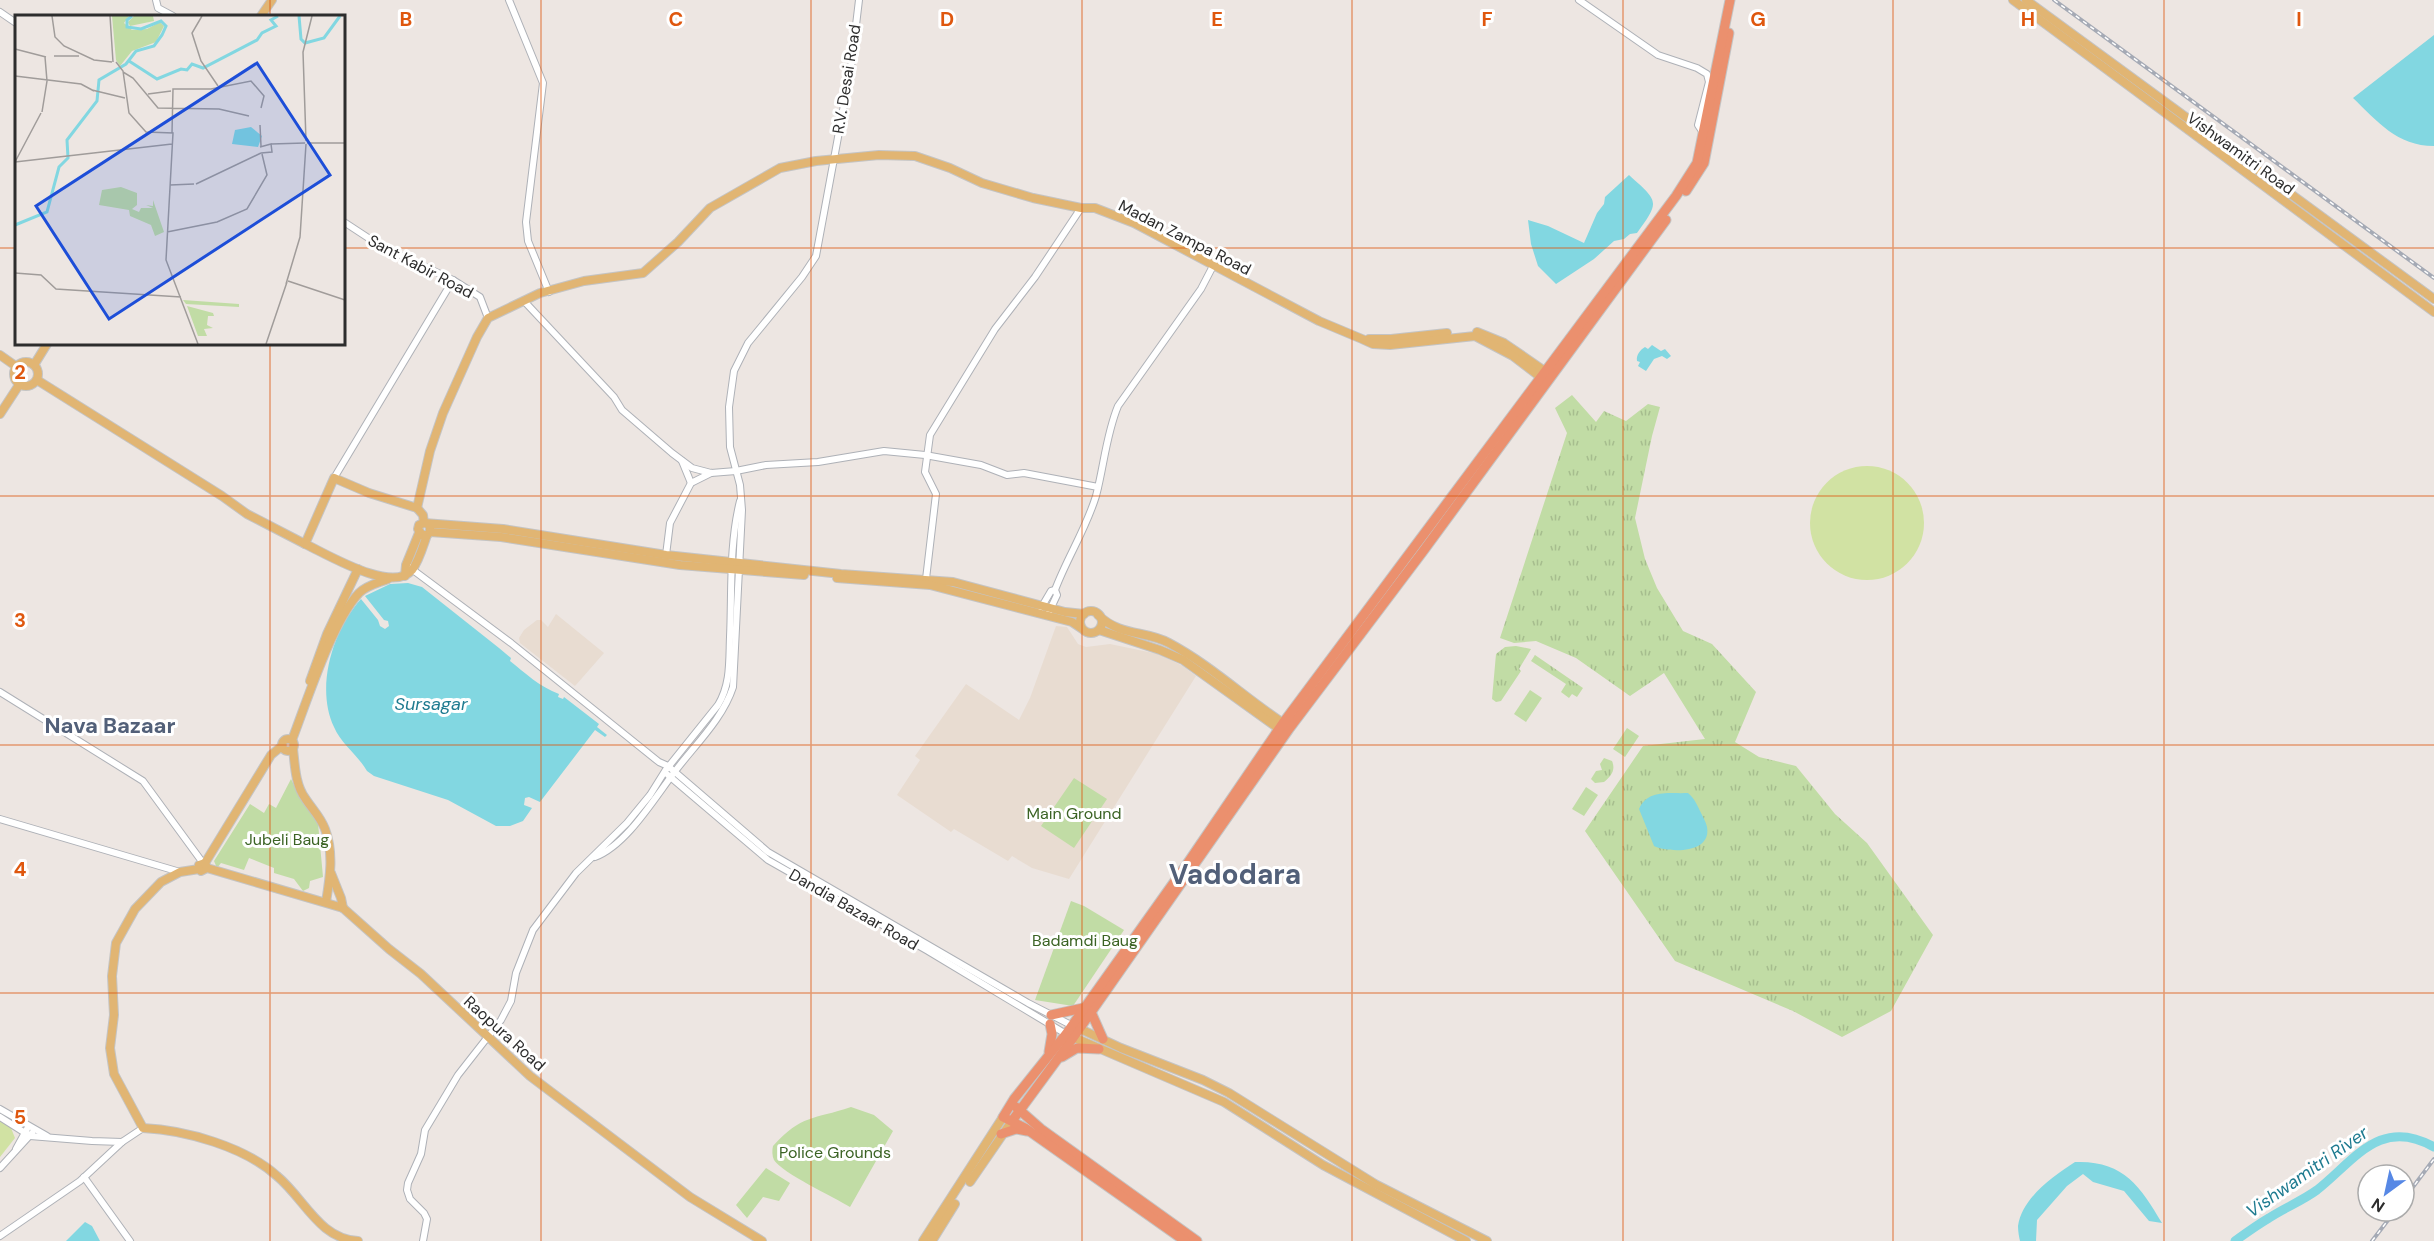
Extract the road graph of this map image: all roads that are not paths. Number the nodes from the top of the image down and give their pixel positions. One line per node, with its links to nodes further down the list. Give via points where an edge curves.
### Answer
1 (156, 0): 12 (street, via 158,8)
2 (272, 0): 13 (main road)
3 (509, 0): 22 (street, via 543,83 526,222 528,242)
4 (859, 0): 17 (street, R.V. Desai Road)
5 (1579, 0): 16 (street, via 1658,55 1707,74 1709,82 1698,125)
6 (1730, 0): 15 (highway)
7 (1736, 0): 15 (highway)
8 (2013, 0): 10 (main road)
9 (2026, 0): 10 (main road)
10 (2034, 11): 23 (main road, Vishwamitri Road); 25 (main road, Vishwamitri Road)
11 (0, 12): 14 (street)
12 (171, 15)
13 (262, 15)
14 (15, 22)
15 (1713, 95): 16 (highway)
16 (1706, 132): 32 (highway, via 1697,163 1682,187)
17 (833, 159): 18 (main road, Madan Zampa Road, via 915,156 982,183); 22 (main road, Madan Zampa Road, via 780,168 711,208 643,273 585,280); 38 (street, R.V. Desai Road, via 816,256 748,343 734,371 729,447)
18 (1081, 208): 20 (main road, Madan Zampa Road, via 1095,208 1134,223); 36 (street, via 979,354 930,435)
19 (345, 223): 21 (street, Sant Kabir Road, via 379,245)
20 (1214, 266): 32 (main road, Madan Zampa Road, via 1319,321 1375,344 1475,336); 42 (street, via 1118,406)
21 (453, 280): 26 (street, Sant Kabir Road, via 480,297); 40 (street)
22 (549, 292): 24 (main road, Madan Zampa Road)
23 (2434, 299)
24 (524, 301): 26 (main road, Madan Zampa Road); 37 (street, via 622,410)
25 (2434, 312)
26 (488, 318): 43 (main road, via 442,413)
27 (46, 345): 30 (main road)
28 (0, 355): 31 (main road)
29 (0, 361): 31 (main road)
30 (34, 365): 31 (main road, via 24,362); 33 (main road)
31 (15, 369): 34 (main road, via 14,378)
32 (1546, 377): 59 (highway)
33 (37, 380): 34 (main road, via 30,386); 46 (main road, via 247,514)
34 (19, 385): 35 (main road)
35 (0, 414)
36 (926, 455): 38 (street, via 884,450 849,458); 42 (street, via 981,465 1007,475 1024,473); 52 (street, via 925,472 936,494)
37 (681, 460): 39 (street); 41 (street)
38 (736, 471): 39 (street); 48 (street, R.V. Desai Road, via 741,498)
39 (711, 473): 41 (street)
40 (334, 478): 43 (main road); 46 (main road)
41 (691, 483): 47 (street, via 670,523)
42 (1098, 487): 53 (street)
43 (417, 508): 44 (main road)
44 (425, 523): 45 (main road, via 430,526); 45 (main road, via 418,527); 47 (main road, via 502,529)
45 (425, 533): 47 (main road, via 501,537); 49 (main road)
46 (305, 544): 50 (main road)
47 (663, 557): 48 (main road)
48 (736, 566): 52 (main road); 53 (main road, via 930,585); 63 (street, via 725,693); 64 (street, via 734,675 730,695 711,726)
49 (410, 567): 51 (main road, via 405,576); 63 (street, Dandia Bazaar Road)
50 (358, 569): 51 (main road); 60 (main road, via 327,634)
51 (389, 578): 60 (main road, via 364,589 349,607)
52 (926, 579): 53 (main road, via 952,582)
53 (1044, 611): 54 (main road); 56 (main road)
54 (1084, 614): 55 (main road); 56 (main road)
55 (1098, 615): 57 (main road, via 1102,621); 59 (main road, via 1119,630 1166,642 1192,656)
56 (1081, 628): 57 (main road, via 1089,633)
57 (1099, 630): 59 (main road, via 1183,660)
58 (0, 692): 67 (street, via 142,781)
59 (1285, 729): 72 (highway)
60 (289, 739): 61 (main road); 62 (main road)
61 (282, 746): 62 (main road, via 288,751); 67 (main road, via 271,755)
62 (293, 749): 69 (main road, via 303,796 326,832)
63 (666, 769): 64 (street, Dandia Bazaar Road); 66 (street, via 633,816)
64 (672, 774): 66 (street, via 630,828 604,853); 73 (street, Dandia Bazaar Road, via 768,852)
65 (0, 819): 68 (street)
66 (595, 856): 76 (street, via 576,873 533,930 516,973 511,1001)
67 (203, 866): 68 (main road); 70 (main road)
68 (180, 872): 86 (main road, via 161,882 135,909 116,943 110,1048 114,1074)
69 (332, 873): 70 (main road); 71 (main road)
70 (326, 902): 71 (main road)
71 (343, 908): 76 (main road, Raopura Road)
72 (1087, 1010): 73 (highway); 74 (highway); 77 (highway)
73 (1051, 1020): 74 (street, Dandia Bazaar Road); 75 (street, Dandia Bazaar Road); 78 (highway)
74 (1076, 1027): 75 (highway); 77 (main road)
75 (1069, 1036): 77 (main road); 78 (highway); 79 (highway)
76 (488, 1037): 97 (street, via 447,1092 425,1130 421,1154 408,1183 407,1194 427,1220); 98 (main road, Raopura Road, via 530,1076 685,1193)
77 (1101, 1044): 79 (highway, via 1077,1048); 103 (main road, via 1224,1102 1323,1165); 104 (main road, via 1196,1077 1229,1093 1375,1184)
78 (1049, 1052): 80 (highway)
79 (1056, 1062): 82 (highway)
80 (1011, 1104): 82 (highway); 84 (highway)
81 (0, 1109): 85 (street)
82 (1020, 1110): 84 (highway); 102 (highway)
83 (0, 1117): 87 (street)
84 (1008, 1119): 88 (main road); 89 (highway); 99 (main road)
85 (33, 1127): 87 (street); 90 (street)
86 (144, 1128): 91 (street); 96 (main road, via 162,1129 223,1146 260,1163 279,1176 328,1231)
87 (28, 1134): 90 (street); 92 (street)
88 (1001, 1134): 89 (highway, via 1016,1129); 100 (main road)
89 (1034, 1134): 101 (highway)
90 (48, 1136): 91 (street)
91 (122, 1142): 93 (street)
92 (0, 1168)
93 (84, 1177): 94 (street); 95 (street)
94 (0, 1236)
95 (130, 1241)
96 (358, 1241)
97 (423, 1241)
98 (762, 1241)
99 (923, 1241)
100 (932, 1241)
101 (1185, 1241)
102 (1197, 1241)
103 (1466, 1241)
104 (1487, 1241)

